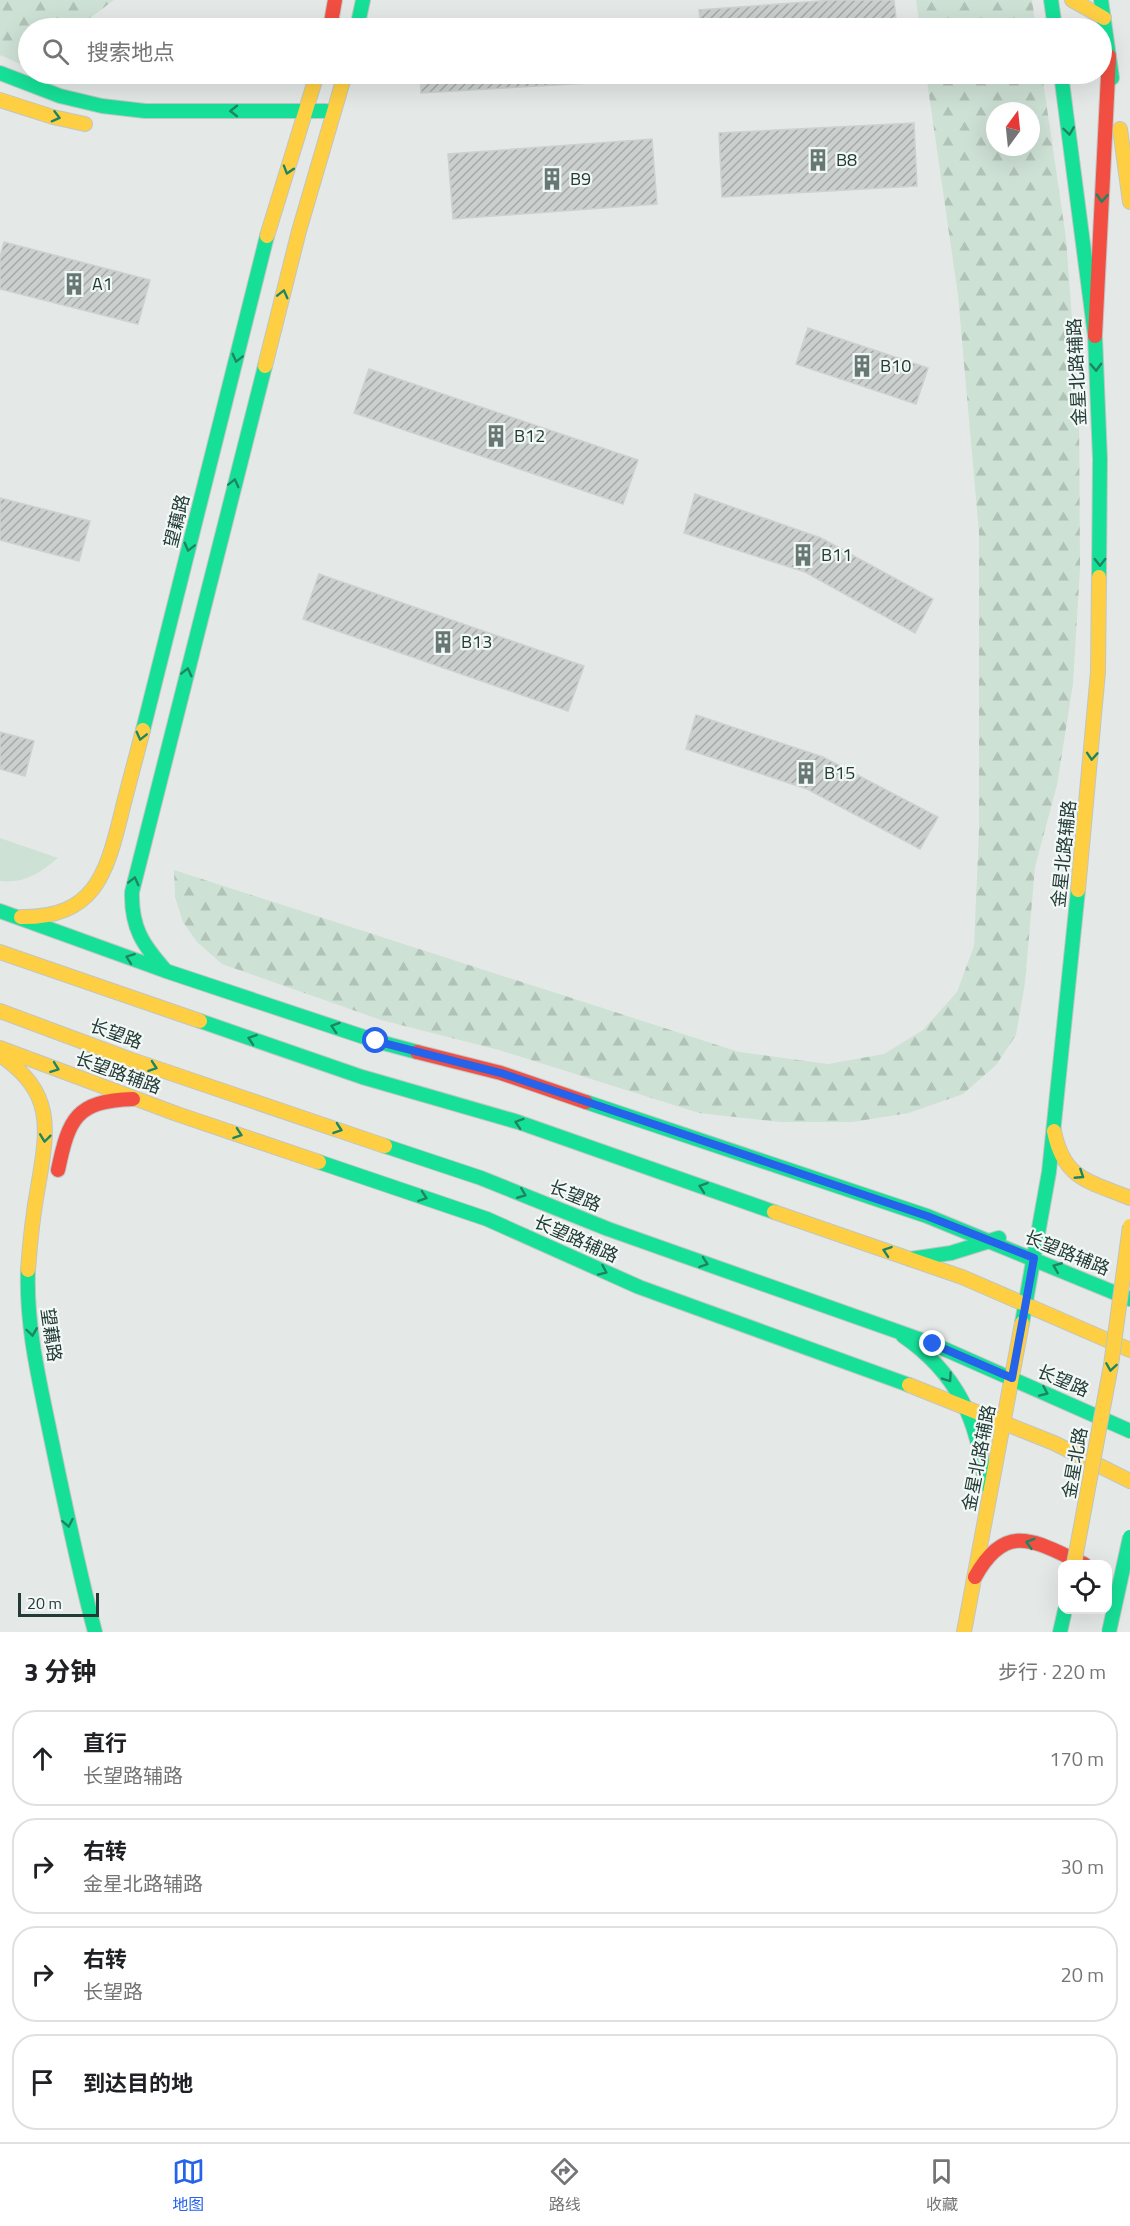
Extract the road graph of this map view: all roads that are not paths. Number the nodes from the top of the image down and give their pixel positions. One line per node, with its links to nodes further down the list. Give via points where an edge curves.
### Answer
1 (335, 0): 6 (main road)
2 (363, 0): 7 (main road)
3 (1051, 0): 8 (main road)
4 (1072, 0): 9 (main road)
5 (1101, 0): 9 (main road)
6 (332, 18)
7 (359, 18)
8 (1054, 18)
9 (1104, 18)
10 (0, 73): 12 (main road, one-way to 10)
11 (1112, 77): 24 (main road)
12 (18, 80)
13 (29, 84): 19 (main road, one-way to 13, via 145,111 102,106)
14 (314, 84): 19 (main road, 望藕路)
15 (342, 84): 20 (main road)
16 (1062, 84): 25 (main road, 金星北路辅路, one-way to 25)
17 (1108, 84): 25 (main road, one-way to 25)
18 (0, 100): 21 (main road, one-way to 21)
19 (306, 111): 20 (main road); 22 (main road, 望藕路)
20 (334, 111): 23 (main road)
21 (96, 127)
22 (293, 134): 23 (main road); 26 (main road, 望藕路, one-way to 26, via 110,859 102,879 79,904 51,916)
23 (327, 134): 28 (main road, one-way to 23, via 138,933 130,911 132,892 239,463)
24 (1130, 202)
25 (1095, 336): 33 (main road, 金星北路辅路, one-way to 33, via 1100,459 1098,672)
26 (6, 914): 28 (main road, 长望路辅路, one-way to 26)
27 (0, 952): 42 (main road, one-way to 27, via 518,1122 362,1077)
28 (166, 971): 40 (main road, 长望路辅路, one-way to 28, via 501,1073 376,1041)
29 (0, 1011): 45 (main road, 长望路, one-way to 45, via 129,1059 481,1178 608,1229)
30 (0, 1048): 32 (main road, 长望路辅路, one-way to 32)
31 (0, 1055): 61 (main road, 望藕路, one-way to 61, via 24,1074 44,1108 46,1130 34,1208 28,1308 76,1562)
32 (139, 1099): 35 (main road, via 115,1099 80,1111 70,1124); 48 (main road, 长望路辅路, one-way to 48, via 487,1219 639,1287)
33 (1053, 1129): 34 (main road, 金星北路辅路); 36 (main road, one-way to 36, via 1064,1163 1086,1179)
34 (1049, 1172): 37 (main road); 41 (main road, 金星北路辅路)
35 (54, 1188)
36 (1130, 1198)
37 (1025, 1219)
38 (1130, 1226): 56 (main road, 金星北路, one-way to 56, bridge, via 1111,1365)
39 (1011, 1232): 40 (main road)
40 (991, 1241): 41 (main road, 长望路辅路); 42 (main road, via 951,1253)
41 (1034, 1258): 43 (main road, 长望路辅路, one-way to 41); 44 (main road, 金星北路辅路)
42 (910, 1259): 44 (main road)
43 (1130, 1299)
44 (1025, 1304): 46 (main road); 47 (main road, 金星北路辅路)
45 (888, 1328): 47 (main road, 长望路); 48 (main road, one-way to 48, via 921,1347 948,1376)
46 (1130, 1350)
47 (1012, 1378): 49 (main road, 金星北路辅路); 50 (main road, 长望路, one-way to 50)
48 (966, 1408): 49 (main road, 长望路辅路); 52 (main road, via 984,1472)
49 (1004, 1423): 51 (main road, 长望路辅路); 52 (main road, 金星北路辅路)
50 (1130, 1431)
51 (1130, 1481)
52 (986, 1518): 58 (main road, 金星北路辅路)
53 (83, 1524): 60 (main road)
54 (1130, 1537): 63 (main road, bridge)
55 (1074, 1560): 58 (main road, one-way to 58, via 1020,1539 1007,1543 983,1561)
56 (1075, 1560)
57 (1112, 1577): 59 (main road)
58 (974, 1579): 62 (main road, 金星北路辅路)
59 (1130, 1584)
60 (99, 1590)
61 (95, 1632)
62 (963, 1632)
63 (1109, 1632)

